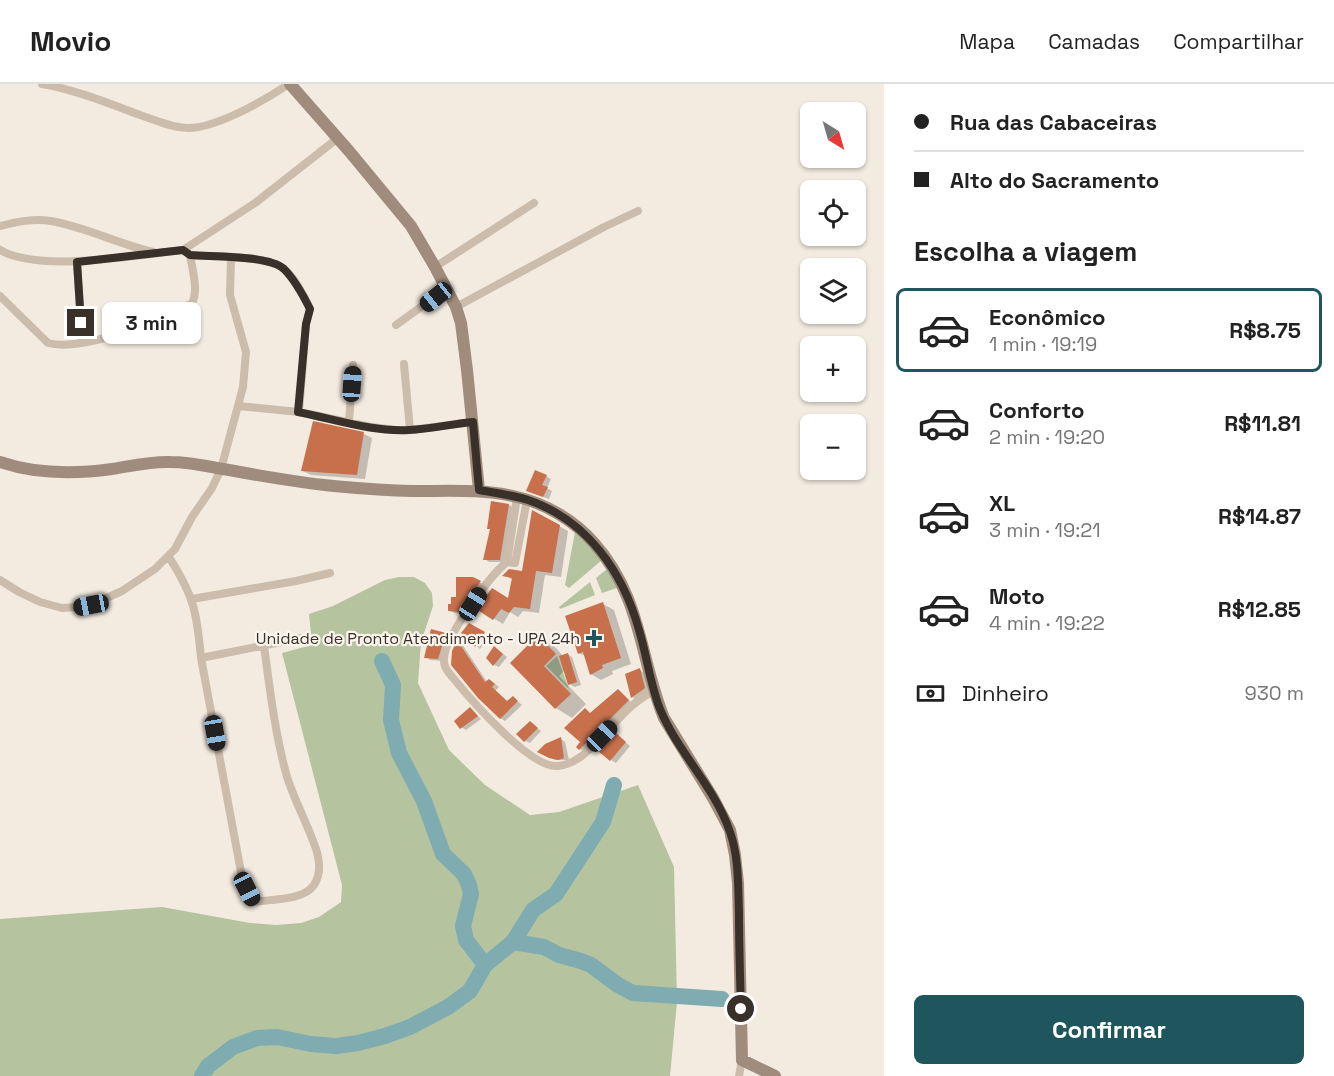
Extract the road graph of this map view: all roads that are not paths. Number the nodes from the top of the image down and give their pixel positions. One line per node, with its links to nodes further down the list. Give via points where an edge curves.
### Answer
1 (42, 84): 2 (street, via 187,128 246,109)
2 (289, 84): 3 (street)
3 (338, 138): 9 (street); 12 (street, via 411,226)
4 (534, 203): 12 (street)
5 (638, 211): 15 (street)
6 (0, 226): 8 (street, via 50,220)
7 (0, 250): 11 (street, via 21,258)
8 (160, 253): 9 (street); 11 (street)
9 (187, 253): 10 (street); 17 (street, via 194,285 192,303 122,334)
10 (231, 257): 20 (street, via 230,295 247,358); 21 (street, via 282,267 310,309)
11 (77, 262): 17 (street)
12 (435, 267): 13 (street)
13 (447, 288): 15 (street); 16 (street)
14 (0, 296): 17 (street, via 48,342)
15 (456, 307): 23 (street)
16 (396, 325)
17 (82, 343)
18 (404, 364): 24 (street)
19 (353, 365): 22 (street)
20 (238, 406): 21 (street); 26 (street)
21 (298, 412): 22 (street)
22 (349, 422): 24 (street)
23 (473, 422): 24 (street); 27 (street)
24 (410, 430)
25 (0, 462): 26 (street, via 42,471 97,471 165,462)
26 (221, 469): 27 (street, via 344,487); 29 (street)
27 (479, 490): 28 (street)
28 (522, 498): 36 (street, via 571,522 602,552 630,601); 36 (street, via 507,562 489,580 455,629 444,666 506,735 545,765 570,763 588,751 630,708)
29 (169, 556): 31 (street, via 122,591 79,607 62,608 40,602); 32 (street)
30 (330, 573): 32 (street)
31 (0, 580)
32 (192, 599): 35 (street)
33 (301, 638): 34 (street)
34 (264, 646): 35 (street); 35 (street, via 273,716 285,767 320,862 313,887 298,895 254,902 247,889)
35 (201, 658)
36 (655, 692): 37 (street, via 668,726 721,813 733,842 738,884)
37 (742, 1060): 38 (street); 39 (street)
38 (739, 1076)
39 (775, 1076)

